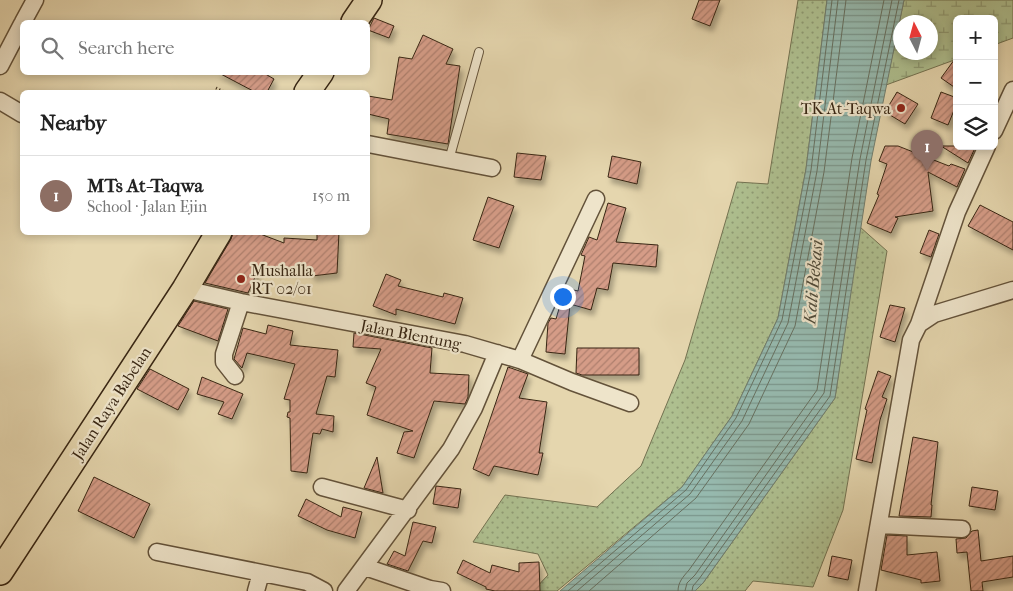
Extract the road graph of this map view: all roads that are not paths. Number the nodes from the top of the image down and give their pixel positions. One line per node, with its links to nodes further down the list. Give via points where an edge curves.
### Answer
1 (36, 0): 3 (street)
2 (369, 0): 4 (main road)
3 (25, 20)
4 (355, 20)
5 (20, 29): 7 (street)
6 (479, 52): 16 (lane)
7 (0, 66)
8 (318, 75): 9 (main road)
9 (308, 90)
10 (1013, 90): 13 (street)
11 (0, 101): 12 (street)
12 (20, 113)
13 (998, 122)
14 (370, 144): 16 (street)
15 (985, 150): 23 (street, via 958,212)
16 (449, 160): 17 (street)
17 (492, 168)
18 (596, 199): 25 (street)
19 (215, 235): 20 (main road, Jalan Raya Babelan)
20 (185, 289): 22 (street, Jalan Blentung); 34 (main road, Jalan Raya Babelan)
21 (1013, 290): 23 (street, via 934,314)
22 (241, 302): 24 (street, Jalan Blentung); 26 (street, via 224,354 224,362)
23 (919, 324): 30 (street, via 911,340)
24 (497, 352): 25 (street, Jalan Blentung); 29 (street, via 474,408 451,449)
25 (520, 360): 27 (street, Jalan Blentung)
26 (235, 376)
27 (630, 403)
28 (322, 487): 29 (street)
29 (408, 510): 33 (street)
30 (880, 525): 31 (street); 40 (street)
31 (962, 529)
32 (157, 552): 35 (street)
33 (365, 567): 38 (street); 39 (street)
34 (0, 572)
35 (260, 572): 36 (street); 37 (street, via 307,582)
36 (256, 591)
37 (324, 591)
38 (346, 591)
39 (442, 591)
40 (868, 591)

